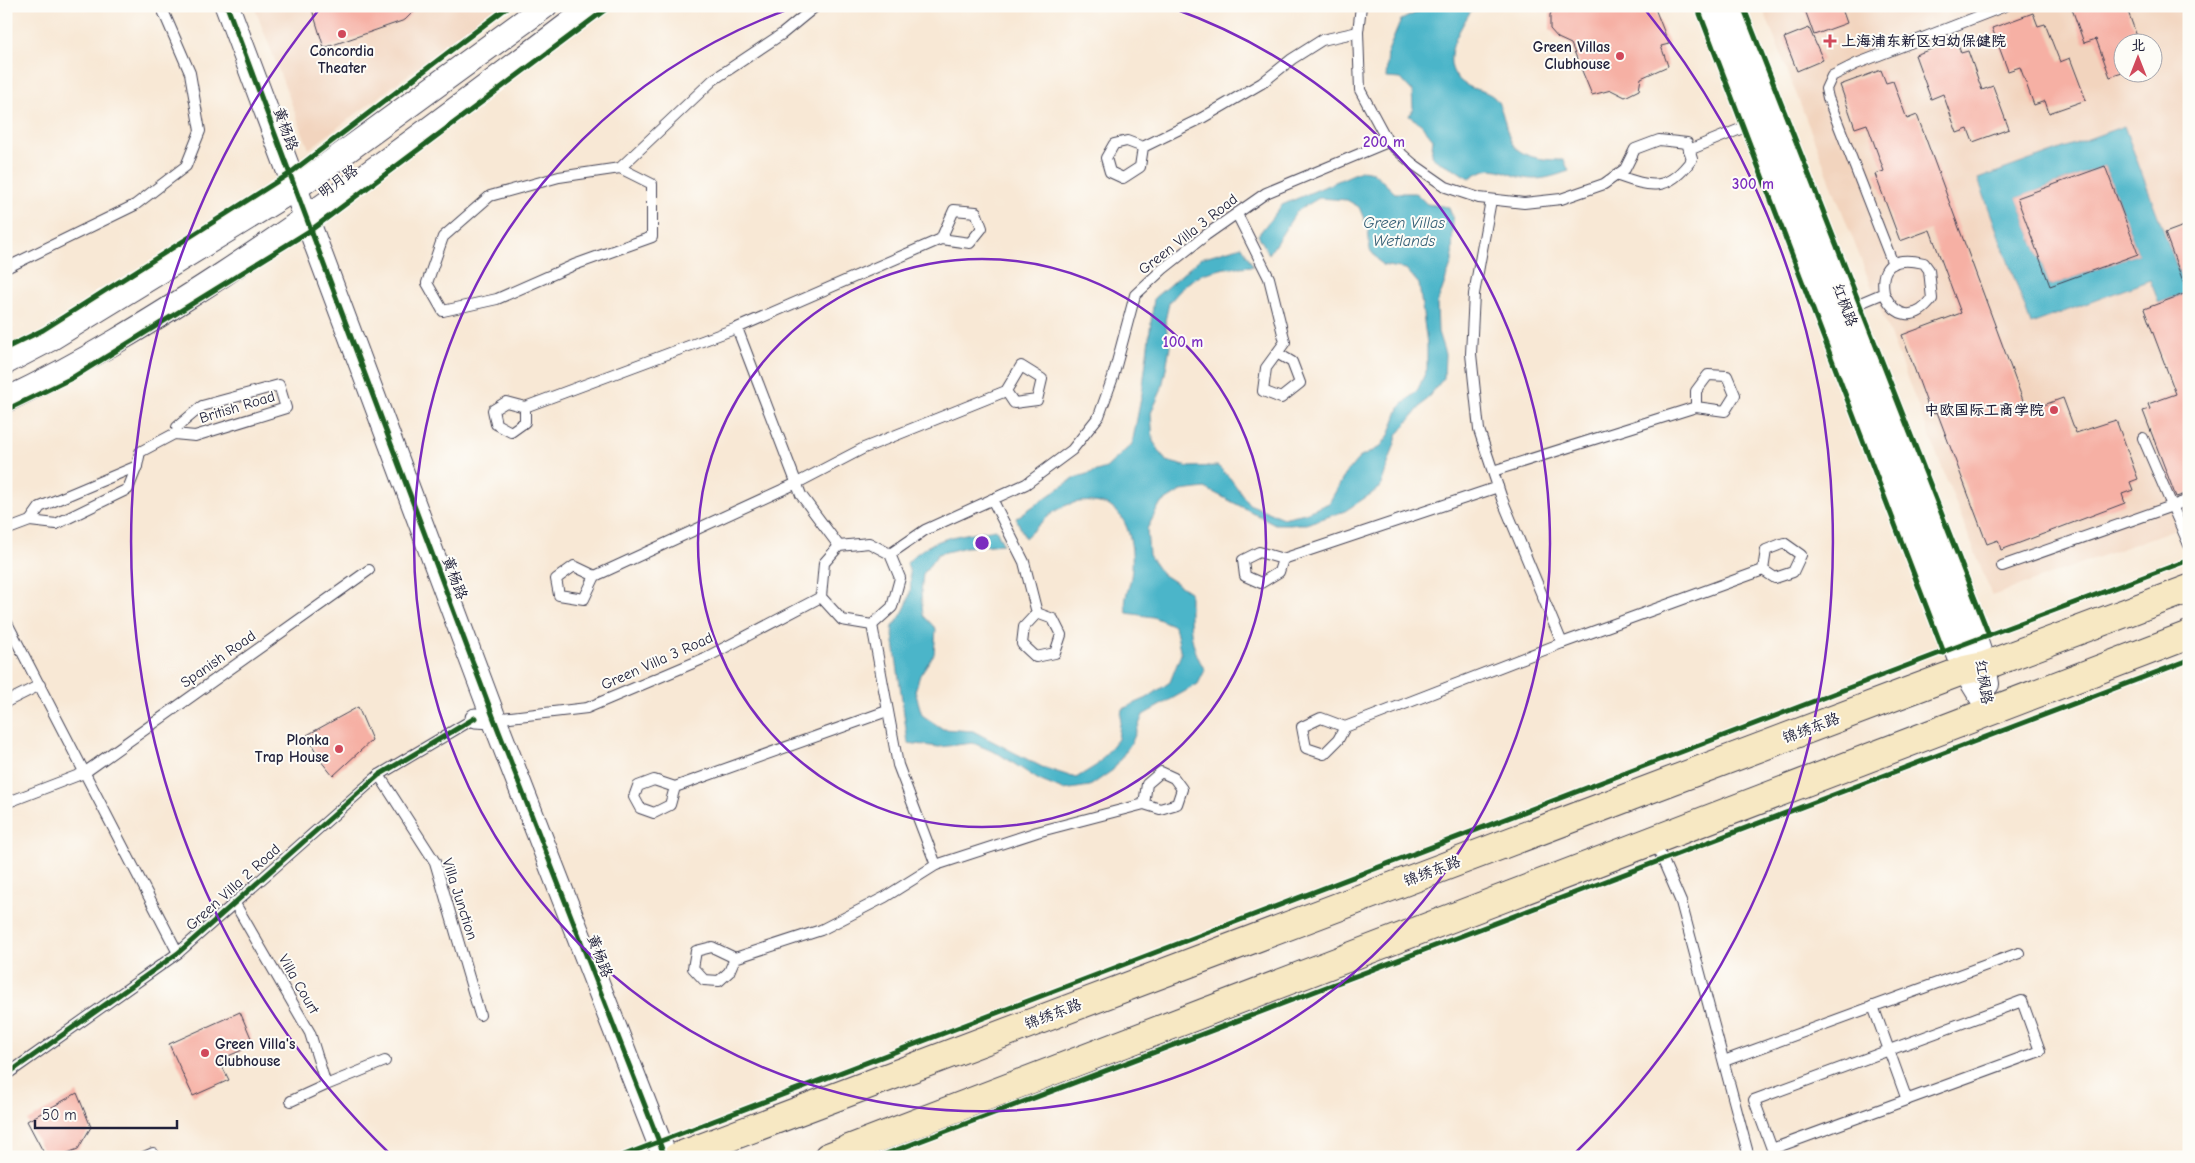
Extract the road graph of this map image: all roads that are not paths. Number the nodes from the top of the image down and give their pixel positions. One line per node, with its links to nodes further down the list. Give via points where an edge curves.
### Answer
1 (161, 6): 23 (lane, via 190,73 200,131 186,166 135,205)
2 (227, 6): 17 (street, 黄杨路)
3 (545, 6): 17 (street, 明月路)
4 (593, 6): 20 (street, 明月路)
5 (816, 6): 15 (lane, via 782,34 713,80)
6 (1361, 6): 10 (lane)
7 (1710, 6): 11 (street, 红枫路)
8 (1729, 6): 25 (street, 红枫路)
9 (2006, 6): 22 (lane, via 1856,64 1832,76 1826,89)
10 (1358, 32): 12 (lane, via 1360,90); 13 (lane, via 1322,40 1262,83)
11 (1755, 123): 14 (lane); 59 (street, 红枫路)
12 (1388, 142): 18 (lane, via 1446,187); 19 (lane, Green Villa 3 Road, via 1266,194)
13 (1143, 147)
14 (1689, 150): 16 (lane, via 1686,144 1659,140 1635,149 1625,169); 16 (lane, via 1692,158 1680,176 1662,184 1641,184)
15 (620, 168): 15 (lane, via 560,177 490,196 444,237 427,284 444,311 497,300 574,265 652,237 652,184)
16 (1616, 175): 18 (lane, via 1604,184 1560,200 1524,203)
17 (296, 188): 20 (street, 黄杨路); 28 (street, 明月路, via 50,340)
18 (1491, 200): 36 (lane, via 1474,294 1471,354 1479,430)
19 (1237, 214): 27 (lane, via 1269,278 1285,342); 39 (lane, Green Villa 3 Road, via 1163,269 1135,295 1099,416 1072,450 1026,484)
20 (307, 219): 30 (street, 明月路, via 64,372); 64 (street, 黄杨路)
21 (941, 239): 26 (lane)
22 (1893, 264): 24 (lane, via 1882,278); 24 (lane, via 1907,259 1924,263 1930,277 1932,298 1924,309 1912,314 1899,313 1889,305)
23 (6, 268)
24 (1884, 293): 25 (lane)
25 (1846, 309): 59 (street, 红枫路)
26 (737, 328): 31 (lane); 37 (lane)
27 (1277, 353)
28 (6, 362)
29 (1006, 391): 37 (lane, via 864,448)
30 (6, 400)
31 (525, 407)
32 (1696, 407): 36 (lane)
33 (177, 427): 35 (lane, British Road, via 202,406 279,385 286,408 195,436 174,434 140,452)
34 (2143, 438): 41 (lane)
35 (137, 466): 42 (lane, British Road, via 40,508); 42 (lane, British Road, via 128,489 56,524)
36 (1493, 471): 38 (lane)
37 (797, 483): 45 (lane, via 801,495); 51 (lane)
38 (1498, 487): 47 (lane); 58 (lane)
39 (992, 499): 46 (lane, Green Villa 3 Road, via 925,530); 54 (lane, via 1024,562)
40 (2189, 500): 41 (lane)
41 (2172, 505): 44 (lane); 48 (lane)
42 (30, 521): 43 (lane, British Road)
43 (6, 530)
44 (2189, 545)
45 (839, 546): 46 (lane, via 869,543); 53 (lane, via 824,563)
46 (890, 554): 56 (lane, via 900,578 892,607)
47 (1284, 559)
48 (2002, 566)
49 (369, 570): 66 (lane, Spanish Road)
50 (1763, 570): 58 (lane)
51 (595, 576)
52 (2189, 589): 59 (main road, 锦绣东路)
53 (821, 598): 56 (lane, via 842,620); 64 (lane, Green Villa 3 Road, via 705,658 586,708)
54 (1038, 614): 54 (lane, via 1024,627 1022,644 1036,657 1055,652 1061,635 1053,619)
55 (6, 621): 60 (lane)
56 (872, 625): 62 (lane)
57 (2189, 635): 63 (main road)
58 (1562, 643): 65 (lane)
59 (1974, 668): 63 (street, 红枫路); 87 (main road, 锦绣东路)
60 (40, 685): 61 (lane); 66 (lane)
61 (6, 702)
62 (887, 711): 68 (lane); 72 (lane, via 898,765)
63 (1990, 711): 71 (main road)
64 (485, 719): 67 (lane, Green Villa 2 Road); 86 (street, 黄杨路)
65 (1345, 727)
66 (84, 773): 69 (lane, Spanish Road); 74 (lane)
67 (379, 775): 73 (lane, Green Villa 2 Road); 78 (lane, Villa Junction, via 435,862)
68 (675, 787)
69 (6, 803)
70 (1144, 804): 72 (lane, via 1037,832)
71 (1654, 840): 81 (lane, via 1681,902); 88 (main road)
72 (936, 865): 76 (lane, via 885,897 821,930)
73 (234, 902): 74 (lane, Green Villa 2 Road); 83 (lane, Villa Court, via 310,1033)
74 (178, 953): 82 (lane, Green Villa 2 Road)
75 (2019, 953): 77 (lane)
76 (735, 958)
77 (1873, 1006): 79 (lane); 81 (lane)
78 (480, 1015)
79 (1889, 1050): 84 (lane); 84 (lane, via 2022,1001 2040,1050); 84 (lane, via 1754,1100 1772,1149)
80 (385, 1061): 83 (lane)
81 (1724, 1061): 89 (lane)
82 (6, 1075)
83 (326, 1085): 85 (lane)
84 (1907, 1100)
85 (291, 1101)
86 (665, 1157)
87 (676, 1157)
88 (828, 1157)
89 (1749, 1157)

